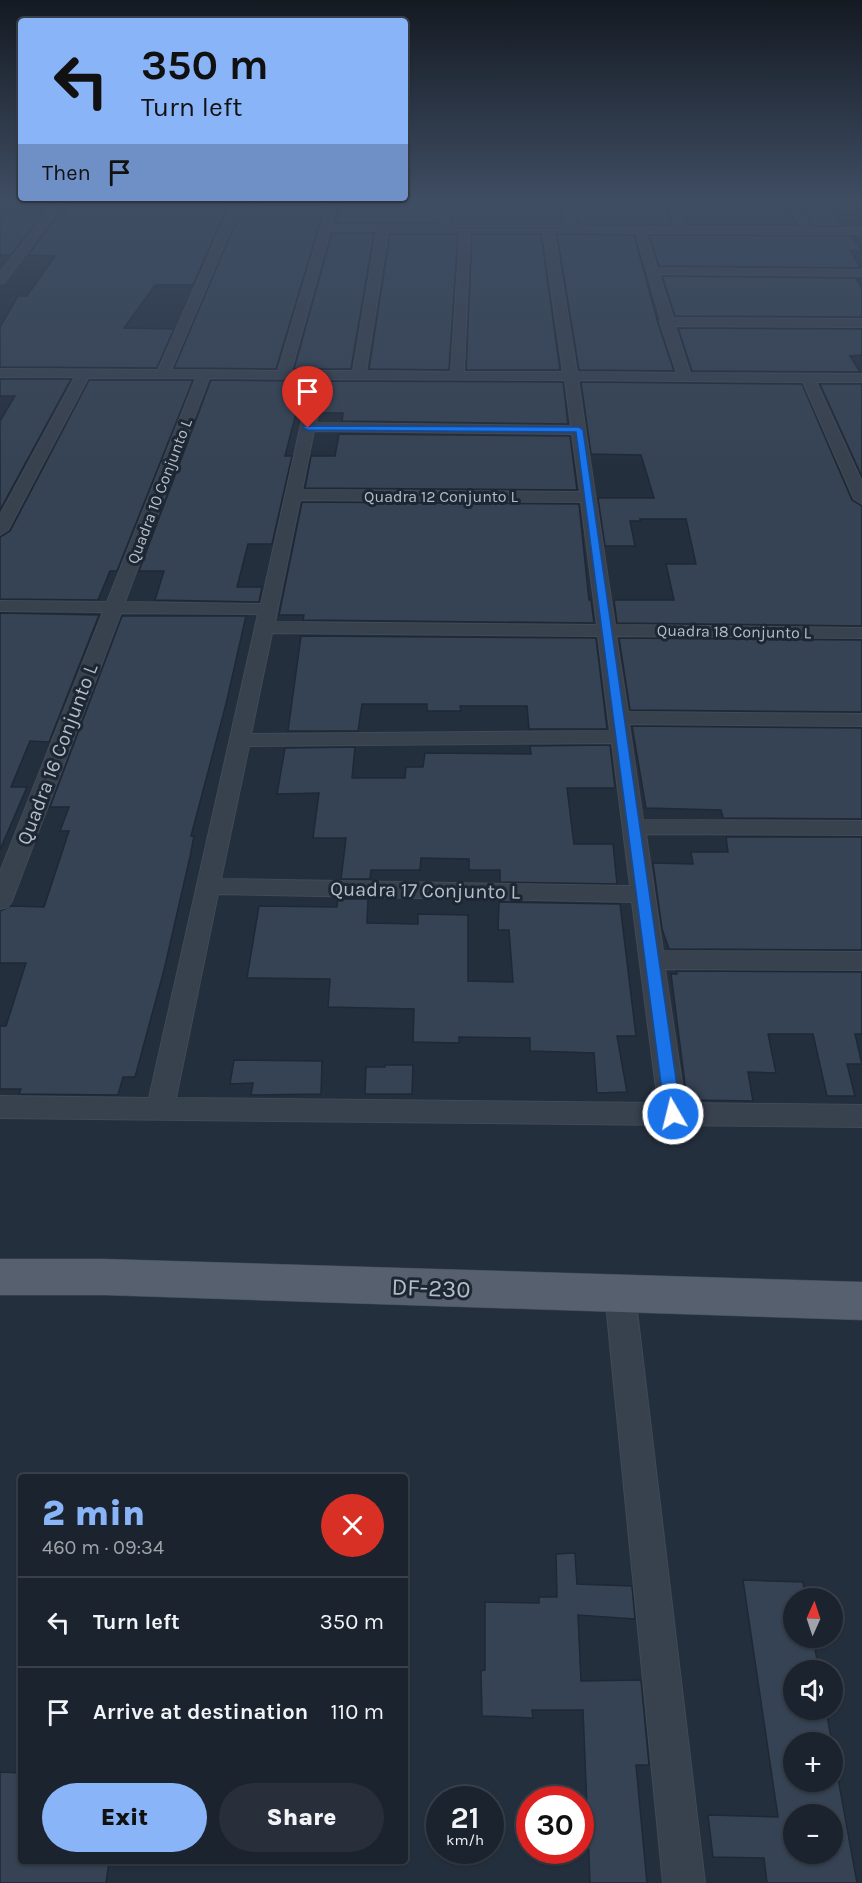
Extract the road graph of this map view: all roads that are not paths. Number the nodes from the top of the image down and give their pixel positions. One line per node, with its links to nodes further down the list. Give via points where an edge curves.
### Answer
1 (198, 291): 11 (street)
2 (308, 291): 13 (street)
3 (373, 291): 15 (street)
4 (461, 291): 16 (street)
5 (558, 291): 17 (street)
6 (657, 291): 7 (street)
7 (666, 322): 8 (street); 18 (street)
8 (862, 323)
9 (0, 373): 10 (street)
10 (84, 373): 11 (street); 26 (street)
11 (163, 374): 12 (street)
12 (204, 374): 13 (street); 28 (street, Quadra 10 Conjunto L)
13 (284, 375): 14 (street)
14 (319, 375): 15 (street); 21 (street)
15 (359, 375): 16 (street)
16 (456, 376): 17 (street)
17 (571, 376): 18 (street); 22 (street)
18 (685, 378): 19 (street)
19 (808, 378): 20 (street); 25 (street)
20 (862, 378)
21 (308, 428): 22 (street); 23 (street)
22 (579, 430): 24 (street)
23 (293, 495): 24 (street, Quadra 12 Conjunto L); 29 (street)
24 (588, 497): 30 (street)
25 (862, 499)
26 (0, 530)
27 (0, 606): 28 (street, Quadra 18 Conjunto L)
28 (114, 607): 29 (street, Quadra 18 Conjunto L); 39 (street, Quadra 16 Conjunto L)
29 (266, 618): 30 (street, Quadra 18 Conjunto L); 34 (street)
30 (607, 630): 31 (street, Quadra 18 Conjunto L); 33 (street)
31 (862, 633)
32 (862, 720): 33 (street)
33 (620, 727): 34 (street); 35 (street)
34 (240, 740): 37 (street)
35 (634, 827): 36 (street); 38 (street)
36 (862, 828)
37 (208, 886): 38 (street, Quadra 17 Conjunto L); 43 (street)
38 (643, 894): 40 (street)
39 (0, 901)
40 (652, 960): 41 (street); 44 (street)
41 (862, 961)
42 (0, 1107): 43 (street)
43 (160, 1109): 44 (street)
44 (673, 1114): 45 (street)
45 (862, 1116)
46 (0, 1277): 47 (main road, DF-230 / DF-230)
47 (620, 1294): 48 (main road, DF-230 / DF-230); 49 (street)
48 (862, 1301)
49 (684, 1883)

